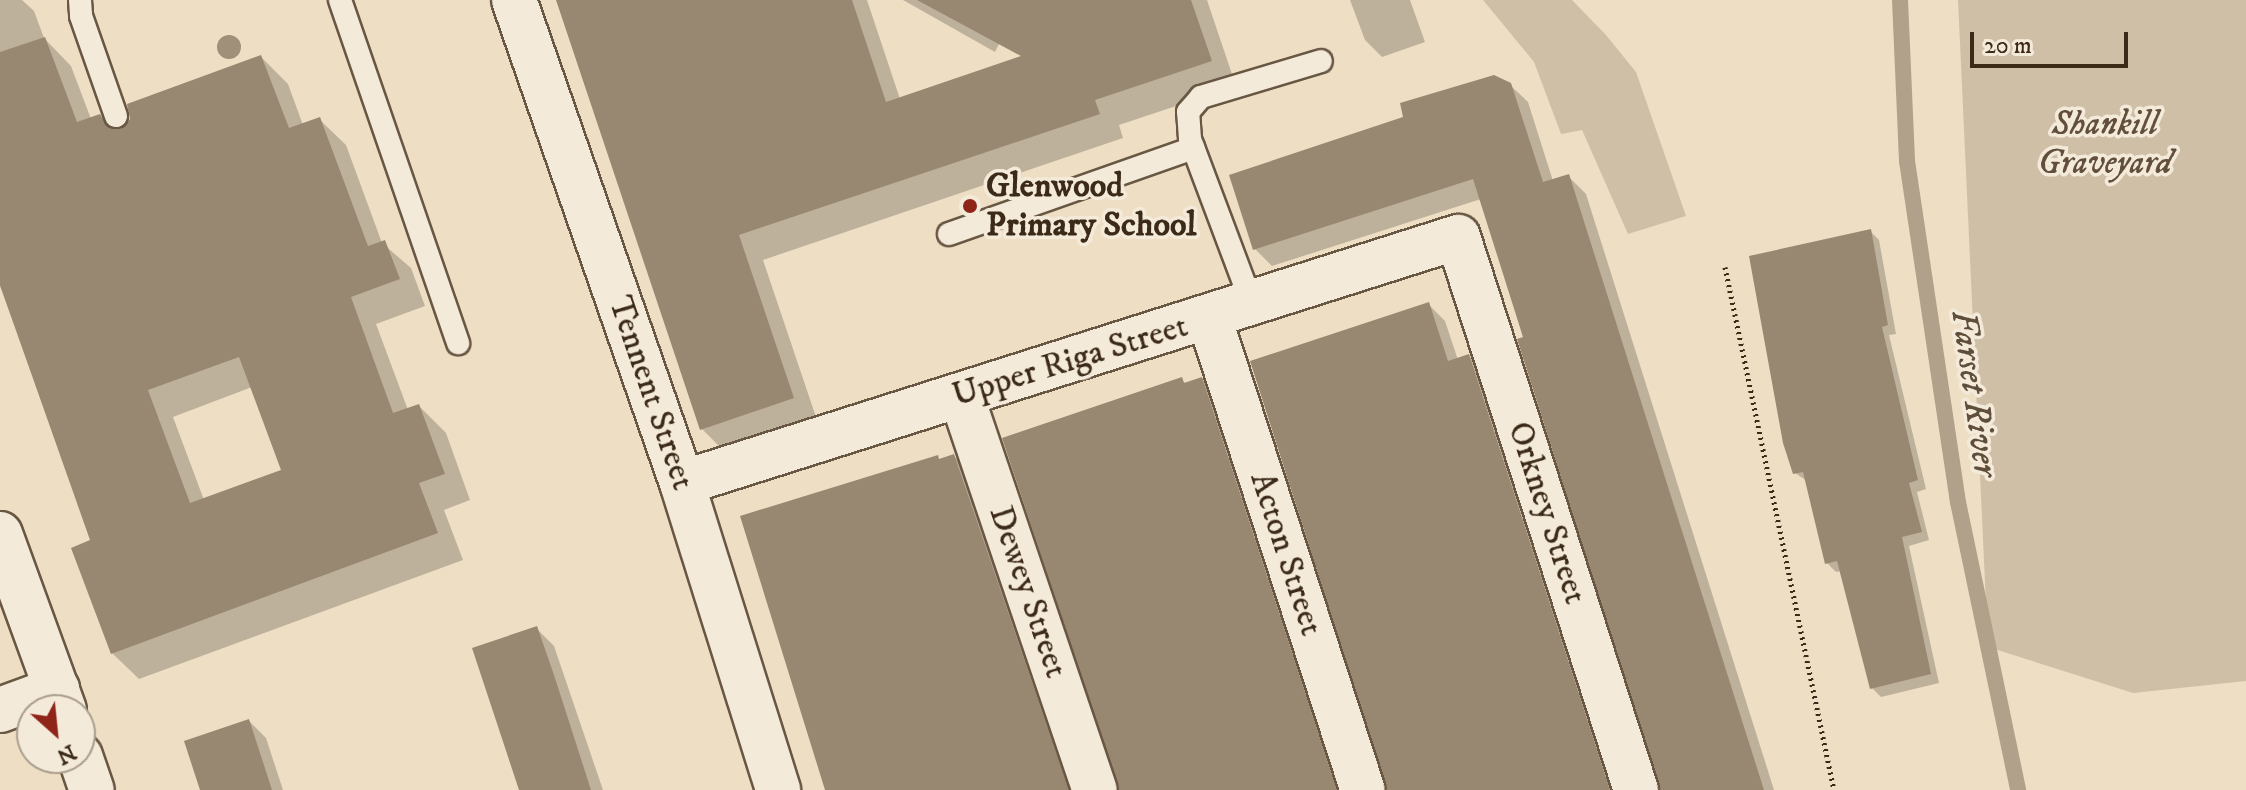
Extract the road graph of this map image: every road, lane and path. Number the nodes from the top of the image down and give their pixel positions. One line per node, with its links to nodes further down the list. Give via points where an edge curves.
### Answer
1 (80, 0): 5 (lane)
2 (340, 0): 12 (lane)
3 (514, 0): 14 (street, Tennent Street)
4 (1321, 61): 6 (lane, via 1201,97 1188,112)
5 (116, 116)
6 (1193, 148): 7 (lane); 10 (lane)
7 (949, 234)
8 (1458, 237): 10 (street, Upper Riga Street); 20 (street, Orkney Street)
9 (1725, 267): 21 (path)
10 (1252, 304): 11 (street, Upper Riga Street)
11 (1209, 317): 13 (street, Upper Riga Street); 19 (street, Acton Street)
12 (458, 343)
13 (961, 395): 14 (street, Upper Riga Street); 18 (street, Dewey Street)
14 (682, 483): 17 (street, Tennent Street)
15 (0, 534): 16 (street)
16 (58, 694)
17 (778, 790)
18 (1095, 790)
19 (1363, 790)
20 (1636, 790)
21 (1834, 790)

